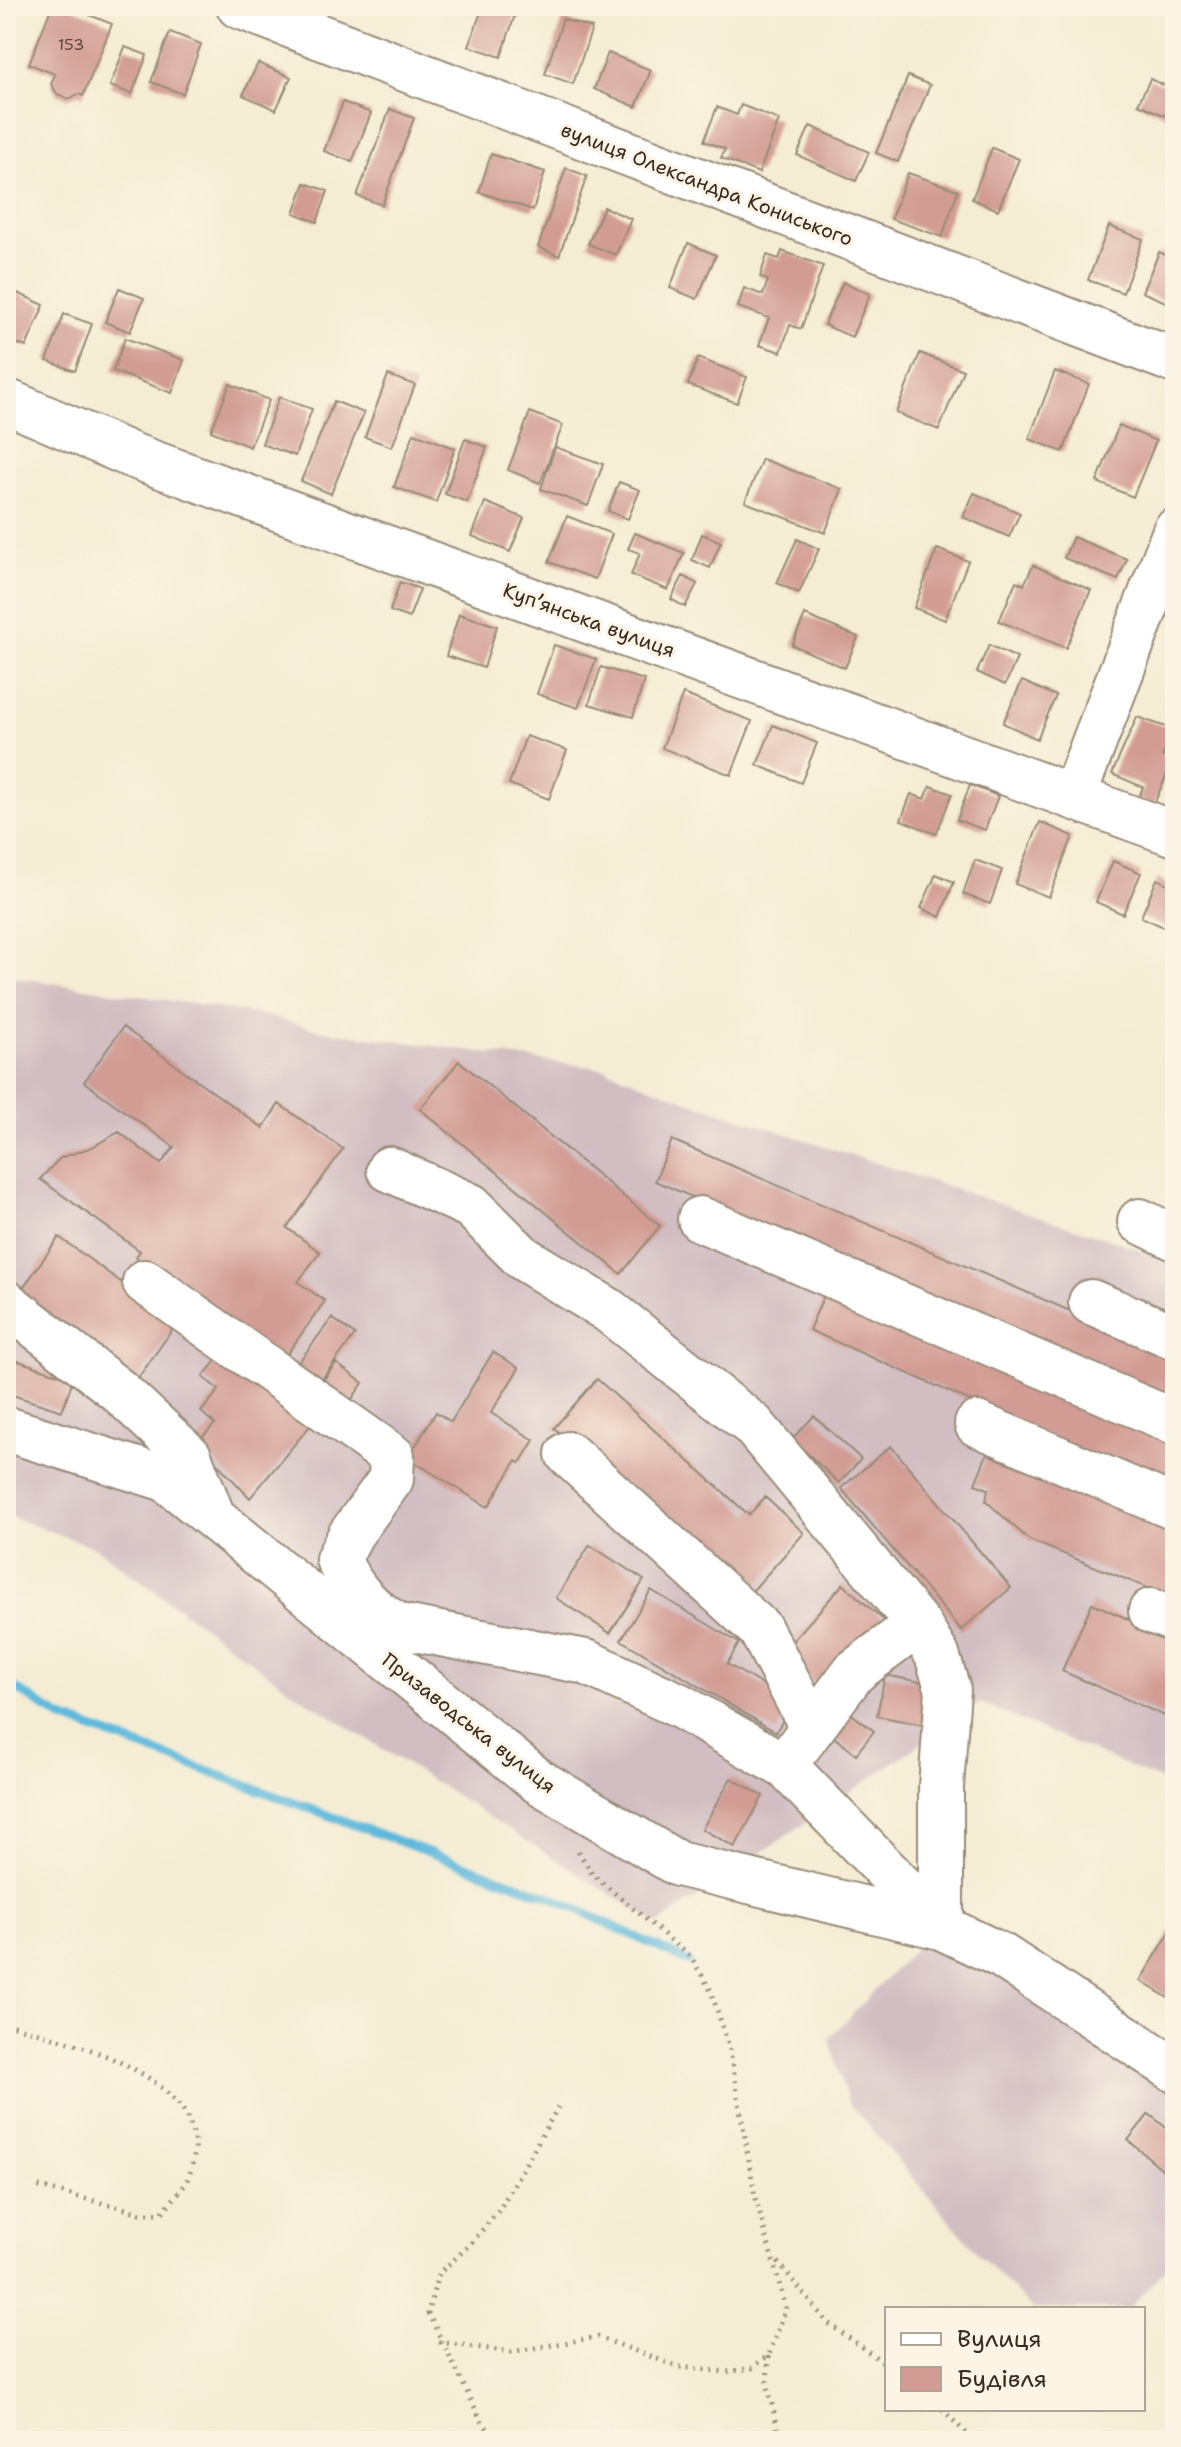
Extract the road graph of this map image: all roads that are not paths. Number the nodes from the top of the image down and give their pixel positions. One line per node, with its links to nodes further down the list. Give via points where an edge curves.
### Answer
1 (239, 6): 2 (street, вулиця Олександра Кониського)
2 (1175, 361)
3 (6, 401): 5 (street, Купʼянська вулиця, via 131,455)
4 (1175, 531): 5 (street)
5 (1074, 795): 6 (street, Купʼянська вулиця)
6 (1175, 834)
7 (389, 1169): 20 (street, via 471,1206 523,1258 608,1310 753,1425)
8 (700, 1219): 13 (street)
9 (145, 1282): 19 (street, via 392,1456 391,1479 338,1559)
10 (1091, 1302): 12 (street)
11 (6, 1303): 18 (street, via 119,1391 189,1456)
12 (1175, 1337)
13 (1175, 1422)
14 (977, 1424): 17 (street)
15 (6, 1429): 18 (street, Призаводська вулиця, via 166,1479)
16 (568, 1454): 21 (street, via 760,1629)
17 (1175, 1508)
18 (211, 1512): 19 (street, Призаводська вулиця, via 250,1550)
19 (337, 1596): 22 (street, via 399,1626 586,1662 680,1706); 23 (street, Призаводська вулиця, via 538,1781 678,1864)
20 (918, 1624): 21 (street, via 854,1672); 23 (street, via 937,1655 948,1690 941,1787)
21 (811, 1725): 22 (street)
22 (786, 1767): 23 (street)
23 (941, 1927): 24 (street, Призаводська вулиця, via 1002,1956)
24 (1175, 2070)

